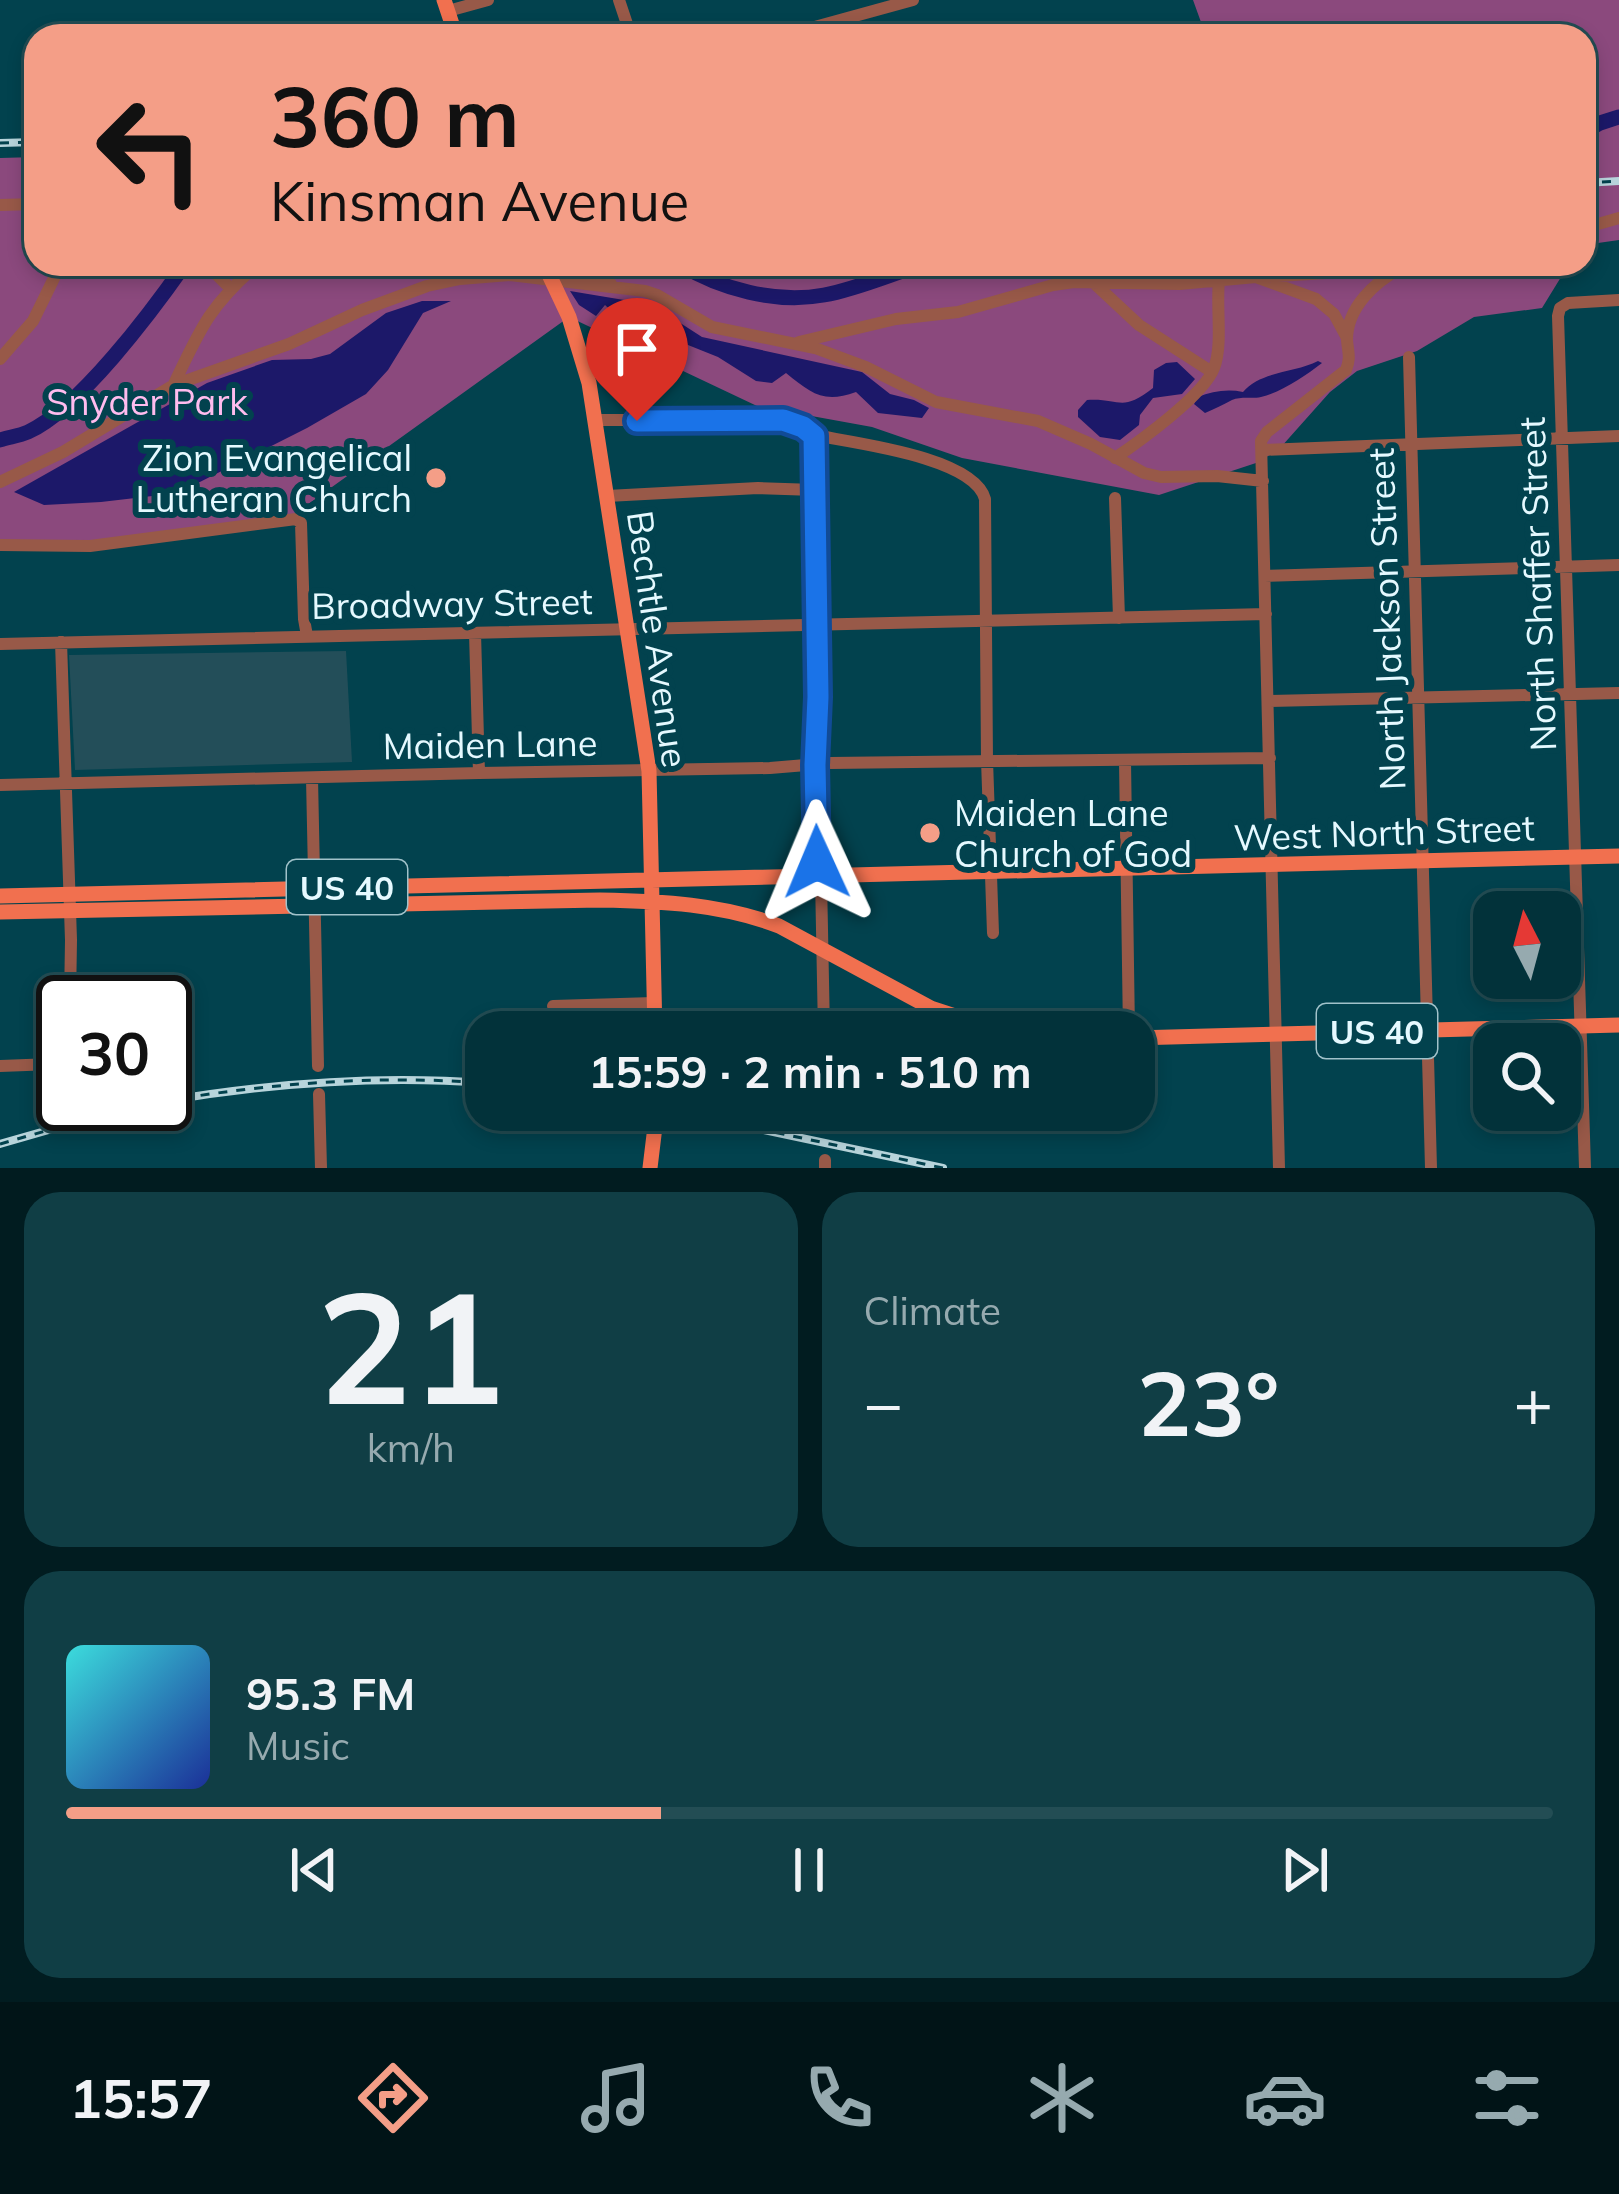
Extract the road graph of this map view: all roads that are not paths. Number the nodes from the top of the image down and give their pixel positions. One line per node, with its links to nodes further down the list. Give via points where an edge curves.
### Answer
1 (488, 0): 3 (street)
2 (913, 0): 4 (street)
3 (447, 6)
4 (826, 24)
5 (55, 276): 23 (street, via 33,321)
6 (218, 276): 18 (street)
7 (244, 276): 18 (street)
8 (476, 276): 25 (street, via 427,286)
9 (550, 276): 26 (main road, Bechtle Avenue)
10 (550, 276): 17 (street)
11 (602, 276): 17 (street)
12 (1272, 276): 14 (street)
13 (1389, 276): 20 (street, via 1362,300)
14 (1256, 277): 15 (street); 20 (street, via 1316,298)
15 (1219, 281): 16 (street); 24 (street)
16 (1094, 283): 21 (street, via 1053,285); 24 (street, via 1139,325)
17 (612, 285): 21 (street, via 657,295 712,327)
18 (230, 288): 25 (street)
19 (1619, 300): 29 (street, North Shaffer Street, via 1560,308)
20 (1347, 340): 31 (street, via 1346,370 1267,431)
21 (791, 343): 32 (street, via 866,367 936,402 1038,421)
22 (1409, 356): 30 (street, North Jackson Street)
23 (0, 359)
24 (1212, 372): 32 (street)
25 (174, 386): 34 (street)
26 (597, 420): 27 (street, via 783,420); 36 (main road, Bechtle Avenue)
27 (814, 436): 35 (street); 45 (street, via 922,457 982,487)
28 (1619, 436): 29 (street)
29 (1563, 438): 30 (street); 40 (street, North Shaffer Street)
30 (1412, 444): 31 (street); 41 (street, North Jackson Street)
31 (1262, 450): 33 (street)
32 (1115, 458): 33 (street, via 1161,477)
33 (1263, 481): 42 (street)
34 (0, 482)
35 (815, 490): 36 (street); 46 (street)
36 (607, 496): 47 (main road, Bechtle Avenue)
37 (1115, 497): 44 (street)
38 (0, 544): 49 (street, via 90,546 296,519)
39 (1619, 565): 40 (street)
40 (1567, 567): 41 (street); 53 (street, North Shaffer Street)
41 (1415, 572): 42 (street); 54 (street, North Jackson Street)
42 (1265, 576): 43 (street)
43 (1266, 614): 44 (street, Broadway Street); 55 (street)
44 (1119, 618): 45 (street, Broadway Street)
45 (985, 621): 46 (street, Broadway Street); 57 (street)
46 (817, 625): 47 (street, Broadway Street); 59 (street)
47 (627, 630): 48 (street, Broadway Street); 60 (main road, Bechtle Avenue)
48 (475, 633): 49 (street, Broadway Street); 61 (street)
49 (307, 636): 50 (street, Broadway Street)
50 (61, 642): 51 (street, Broadway Street); 63 (street)
51 (0, 644)
52 (1619, 693): 53 (street)
53 (1570, 694): 54 (street); 66 (street, North Shaffer Street)
54 (1418, 698): 55 (street); 67 (street, North Jackson Street)
55 (1268, 701): 56 (street)
56 (1270, 758): 58 (street, Maiden Lane); 68 (street)
57 (987, 760): 58 (street, Maiden Lane); 59 (street, Maiden Lane); 70 (street)
58 (1125, 761): 69 (street)
59 (815, 765): 60 (street, Maiden Lane); 71 (street)
60 (649, 771): 61 (street, Maiden Lane); 72 (main road, Bechtle Avenue)
61 (479, 772): 62 (street, Maiden Lane)
62 (312, 778): 63 (street, Maiden Lane); 74 (street)
63 (65, 784): 64 (street, Maiden Lane); 76 (street)
64 (0, 785)
65 (1619, 856): 66 (main road, West North Street / US 40)
66 (1575, 857): 67 (main road, West North Street / US 40); 87 (street, North Shaffer Street)
67 (1423, 861): 68 (main road, West North Street / US 40); 91 (street, North Jackson Street)
68 (1272, 865): 69 (main road, West North Street / US 40); 92 (street)
69 (1127, 869): 70 (main road, West North Street / US 40); 86 (street)
70 (991, 873): 71 (main road, West North Street / US 40); 78 (street)
71 (821, 878): 72 (main road, West North Street / US 40); 79 (street)
72 (653, 879): 74 (main road, West North Street / US 40); 75 (main road, Bechtle Avenue)
73 (0, 896): 76 (main road, West North Street / US 40)
74 (315, 897): 75 (main road, West North Street / US 40); 76 (main road, West North Street / US 40); 97 (street)
75 (652, 901): 79 (main road, US 40, via 756,917); 81 (main road, Bechtle Avenue)
76 (70, 902): 77 (main road, West North Street / US 40); 80 (street)
77 (0, 913)
78 (993, 933)
79 (823, 949): 84 (street); 85 (main road, US 40)
80 (70, 975)
81 (654, 1004): 82 (street); 83 (main road, Bechtle Avenue)
82 (553, 1006)
83 (654, 1011)
84 (824, 1011)
85 (939, 1011)
86 (1130, 1011)
87 (1580, 1023)
88 (1619, 1024): 89 (main road, US 40)
89 (1581, 1025)
90 (1473, 1029): 91 (main road, US 40)
91 (1428, 1030): 92 (main road, US 40); 103 (street, North Jackson Street)
92 (1276, 1034): 93 (main road, US 40); 102 (street)
93 (1155, 1035)
94 (1581, 1054): 104 (street, North Shaffer Street)
95 (36, 1063): 96 (street)
96 (0, 1066)
97 (318, 1066)
98 (319, 1094): 100 (street)
99 (654, 1131): 101 (main road)
100 (321, 1168)
101 (650, 1168)
102 (1279, 1168)
103 (1432, 1168)
104 (1585, 1168)

